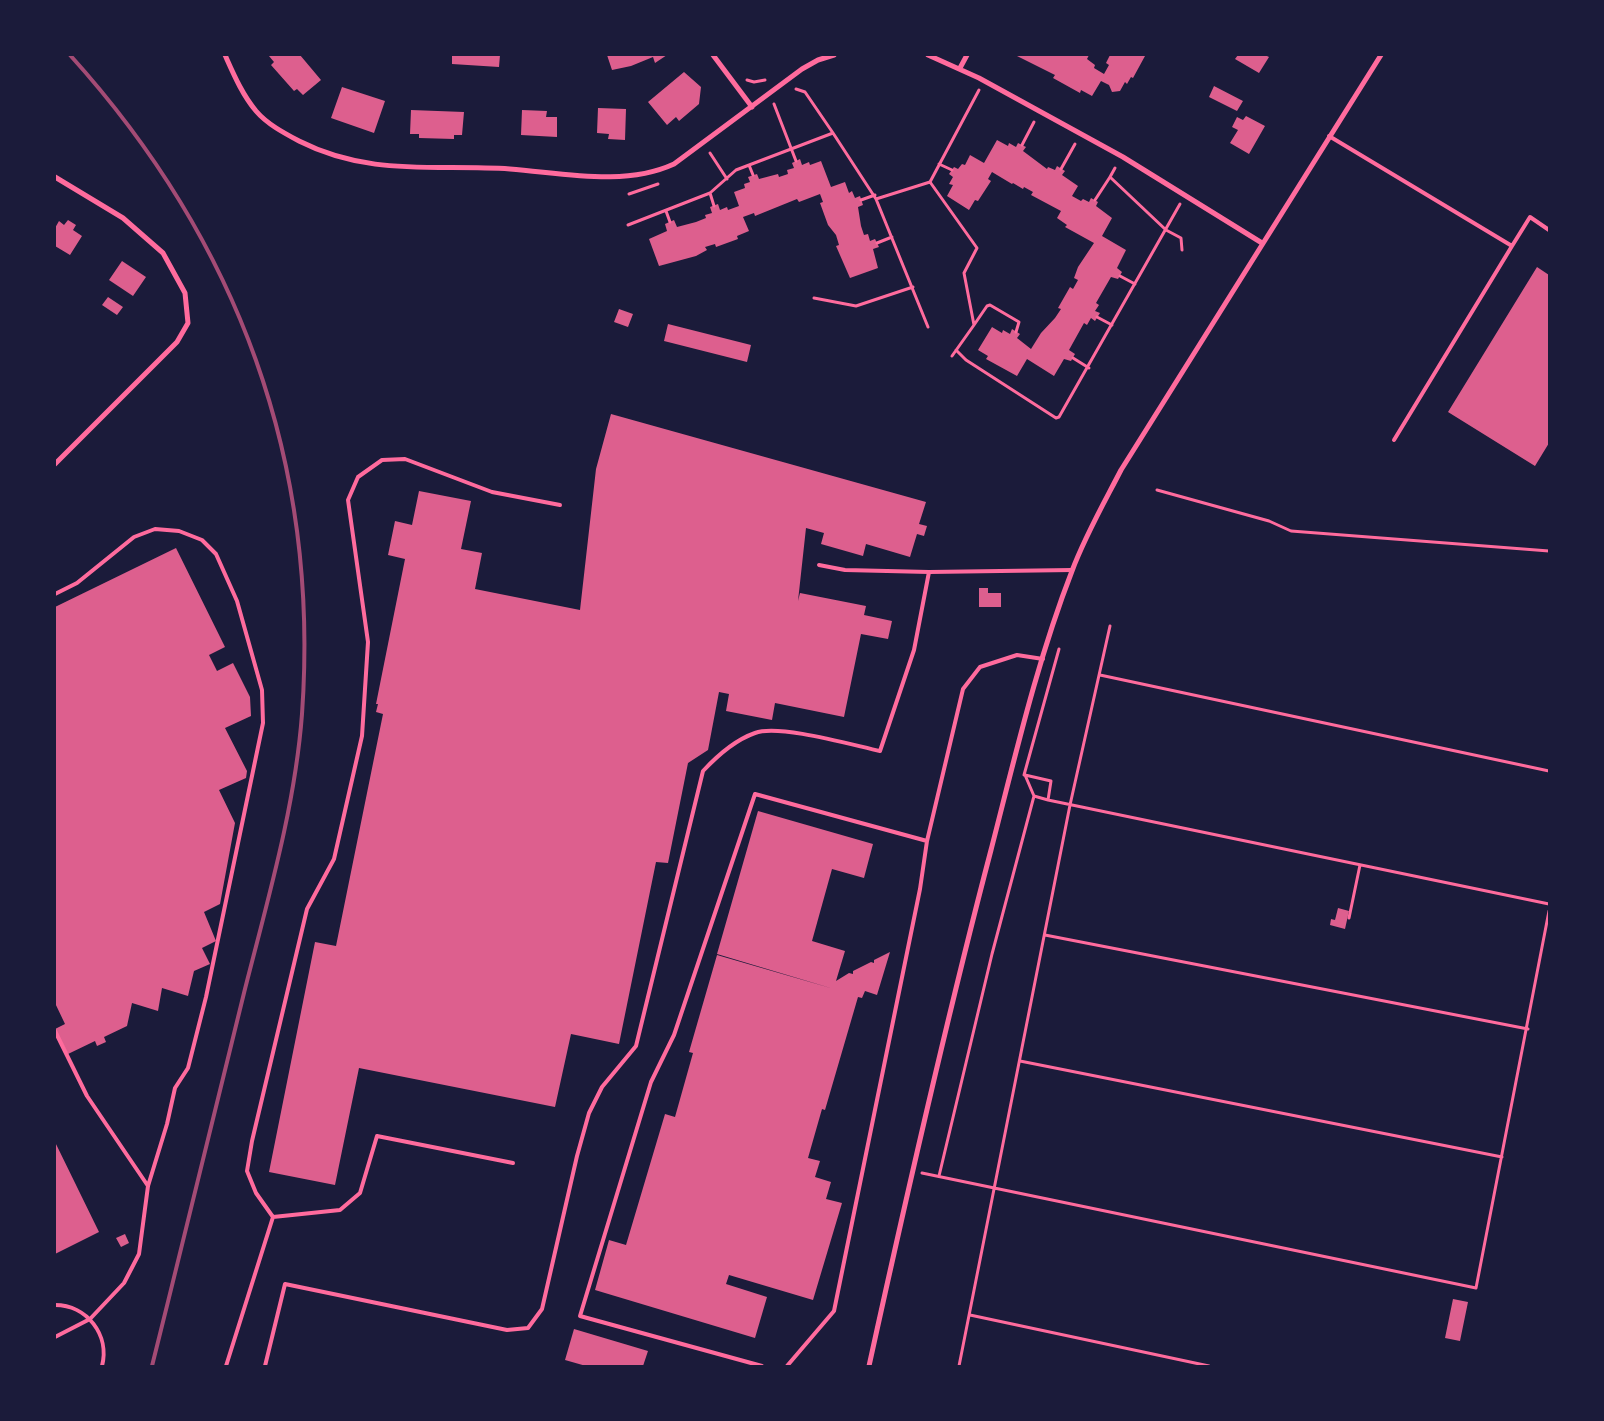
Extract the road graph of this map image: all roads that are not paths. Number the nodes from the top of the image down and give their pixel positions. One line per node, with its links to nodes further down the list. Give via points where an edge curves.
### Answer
1 (225, 55): 8 (street, via 246,98 268,122 324,152 380,166 621,176 640,174 674,164)
2 (713, 55): 8 (street)
3 (834, 55): 8 (street, via 802,69)
4 (928, 55): 7 (street)
5 (967, 55): 7 (street)
6 (1381, 55): 9 (street)
7 (960, 68): 12 (street, via 1122,157)
8 (752, 108)
9 (1329, 136): 12 (street); 13 (lane)
10 (55, 176): 15 (street, via 123,218 163,253 185,293 188,322 177,342)
11 (1549, 230): 13 (lane, via 1530,217)
12 (1262, 243): 18 (street, via 1121,470)
13 (1512, 246): 14 (lane)
14 (1394, 440)
15 (55, 464)
16 (560, 505): 26 (lane, via 492,492 405,459 382,460 358,477 348,500 368,642 362,736 334,859 307,909 252,1141 247,1170 256,1193)
17 (819, 565): 19 (lane, via 845,570)
18 (1072, 570): 19 (lane); 21 (street)
19 (929, 572): 32 (lane, via 914,650 880,751 776,730 756,732 733,745 703,771 636,1046 602,1087 589,1113 542,1309 528,1328 507,1330 285,1284)
20 (55, 594): 25 (lane, via 77,583 134,537 155,530 179,531 202,540 216,554 237,601 262,690 263,723 206,997 188,1068 175,1088)
21 (1043, 659): 22 (lane, via 1017,655 980,667 963,689); 35 (street, via 946,1024)
22 (927, 841): 33 (lane, via 755,794 674,1035 651,1082 580,1316); 34 (lane, via 834,1311)
23 (55, 1030): 25 (lane, via 86,1096)
24 (513, 1163): 26 (lane, via 377,1136 360,1193 340,1210)
25 (148, 1186): 28 (lane, via 140,1254 124,1283)
26 (273, 1216): 31 (lane)
27 (55, 1304): 28 (lane, via 82,1311)
28 (90, 1319): 29 (lane); 30 (lane, via 101,1337)
29 (55, 1337)
30 (102, 1366)
31 (226, 1366)
32 (265, 1366)
33 (762, 1366)
34 (787, 1366)
35 (869, 1366)

